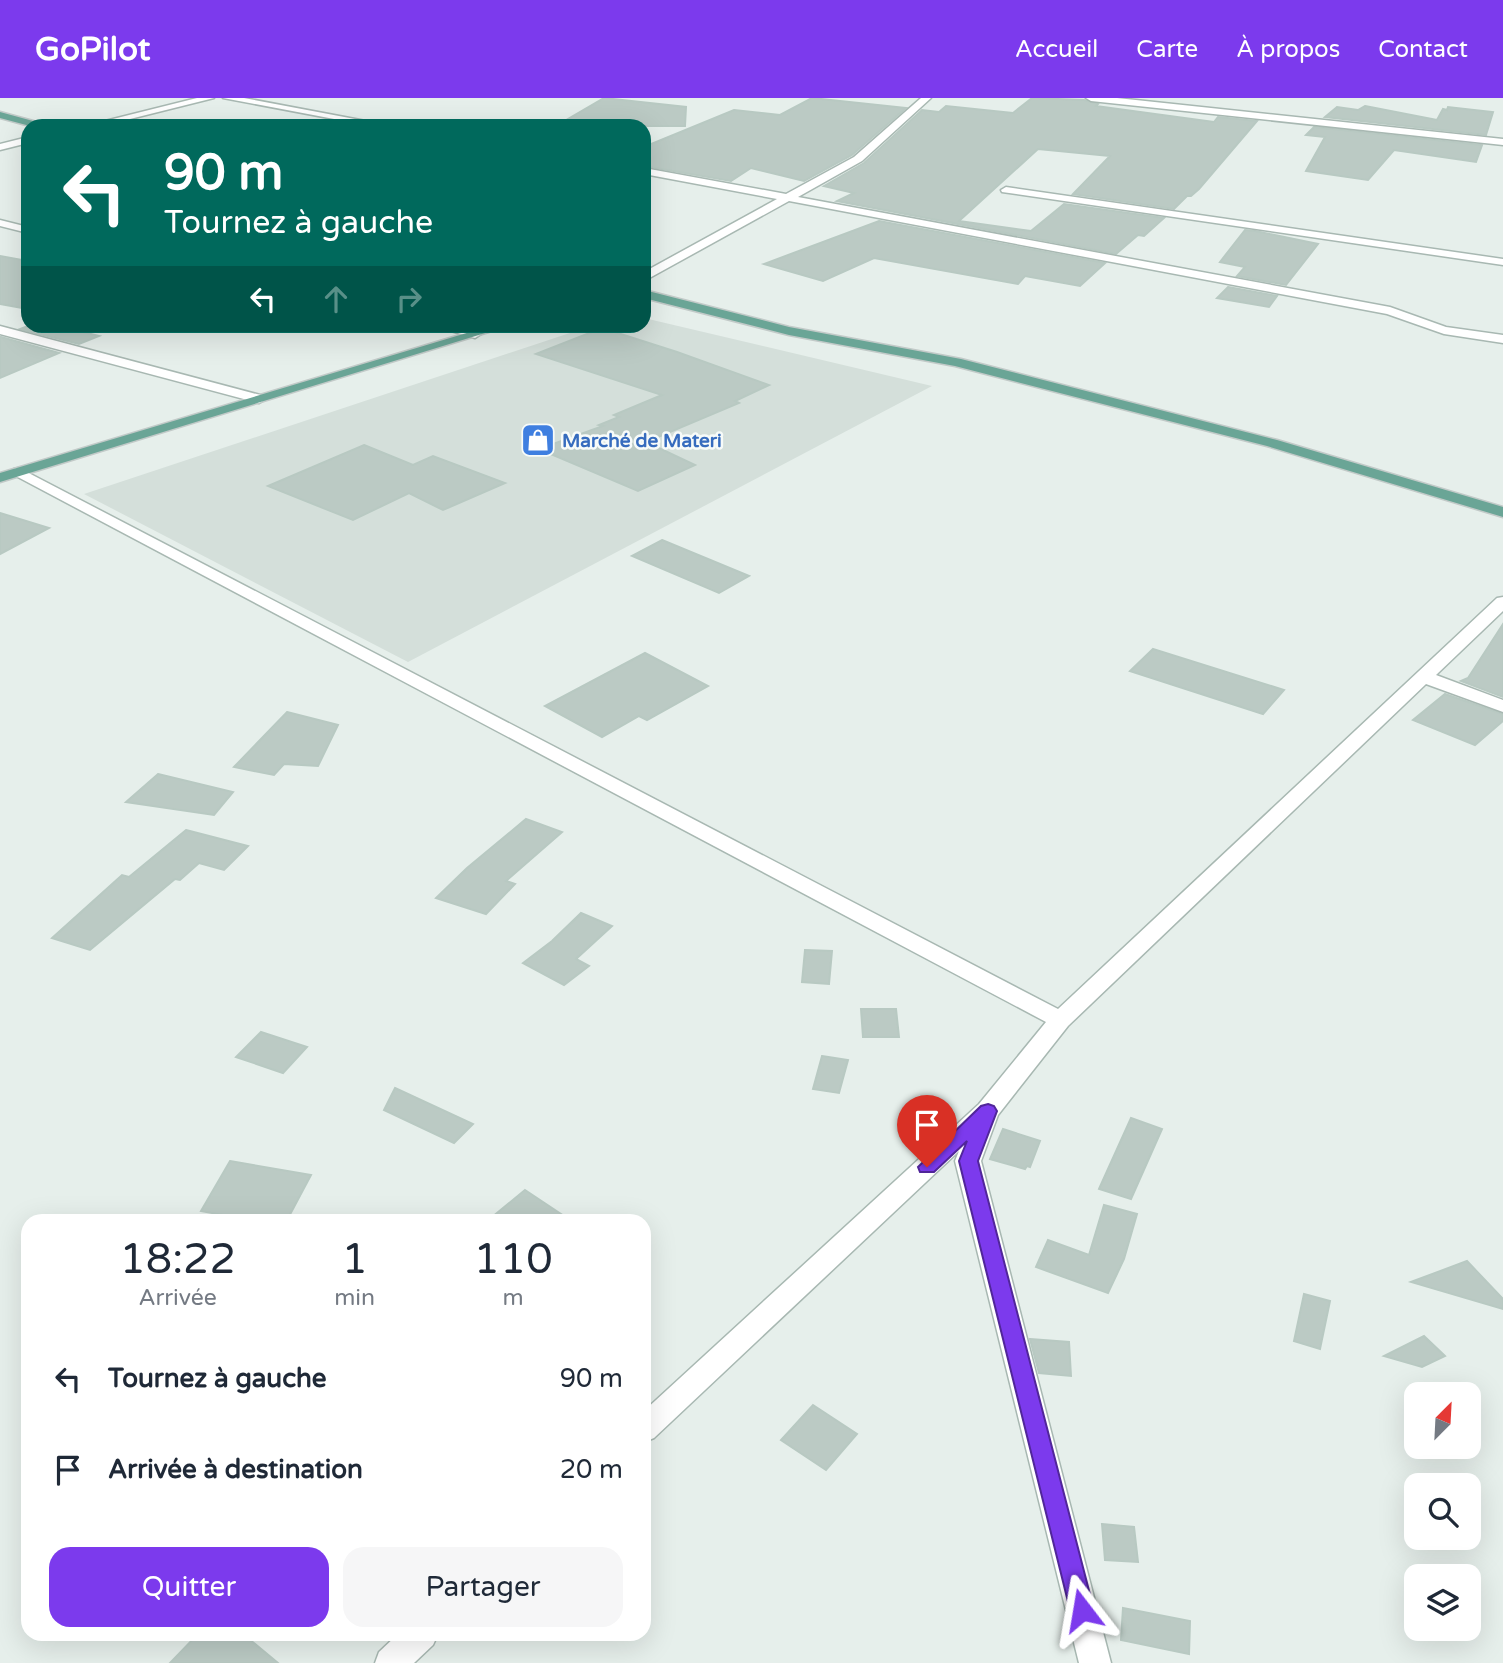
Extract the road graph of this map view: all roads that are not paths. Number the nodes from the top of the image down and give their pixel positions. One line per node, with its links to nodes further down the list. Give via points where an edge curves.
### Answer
1 (209, 98): 6 (street)
2 (228, 98): 7 (street)
3 (926, 98): 14 (street, via 858,159)
4 (1091, 98): 10 (street)
5 (0, 115): 8 (main road)
6 (120, 119)
7 (347, 119)
8 (21, 121)
9 (21, 142): 11 (street)
10 (1503, 142)
11 (0, 147)
12 (651, 172): 14 (street)
13 (1006, 190): 17 (street)
14 (789, 197): 18 (street); 24 (street, via 1390,312 1444,330)
15 (0, 223): 16 (street)
16 (21, 228)
17 (1503, 262)
18 (651, 273)
19 (651, 296): 27 (main road, via 789,331 970,365 1272,443)
20 (0, 330): 25 (street)
21 (471, 333): 23 (street)
22 (478, 333): 23 (main road)
23 (475, 334): 25 (main road)
24 (1503, 339)
25 (259, 399): 26 (main road)
26 (9, 475): 31 (street)
27 (1503, 512)
28 (1503, 602): 29 (street)
29 (1423, 677): 30 (street); 31 (street)
30 (1503, 706)
31 (1060, 1020): 32 (street)
32 (988, 1111): 33 (street); 36 (street, via 968,1161)
33 (651, 1423)
34 (415, 1641): 35 (street)
35 (391, 1663)
36 (1095, 1663)

